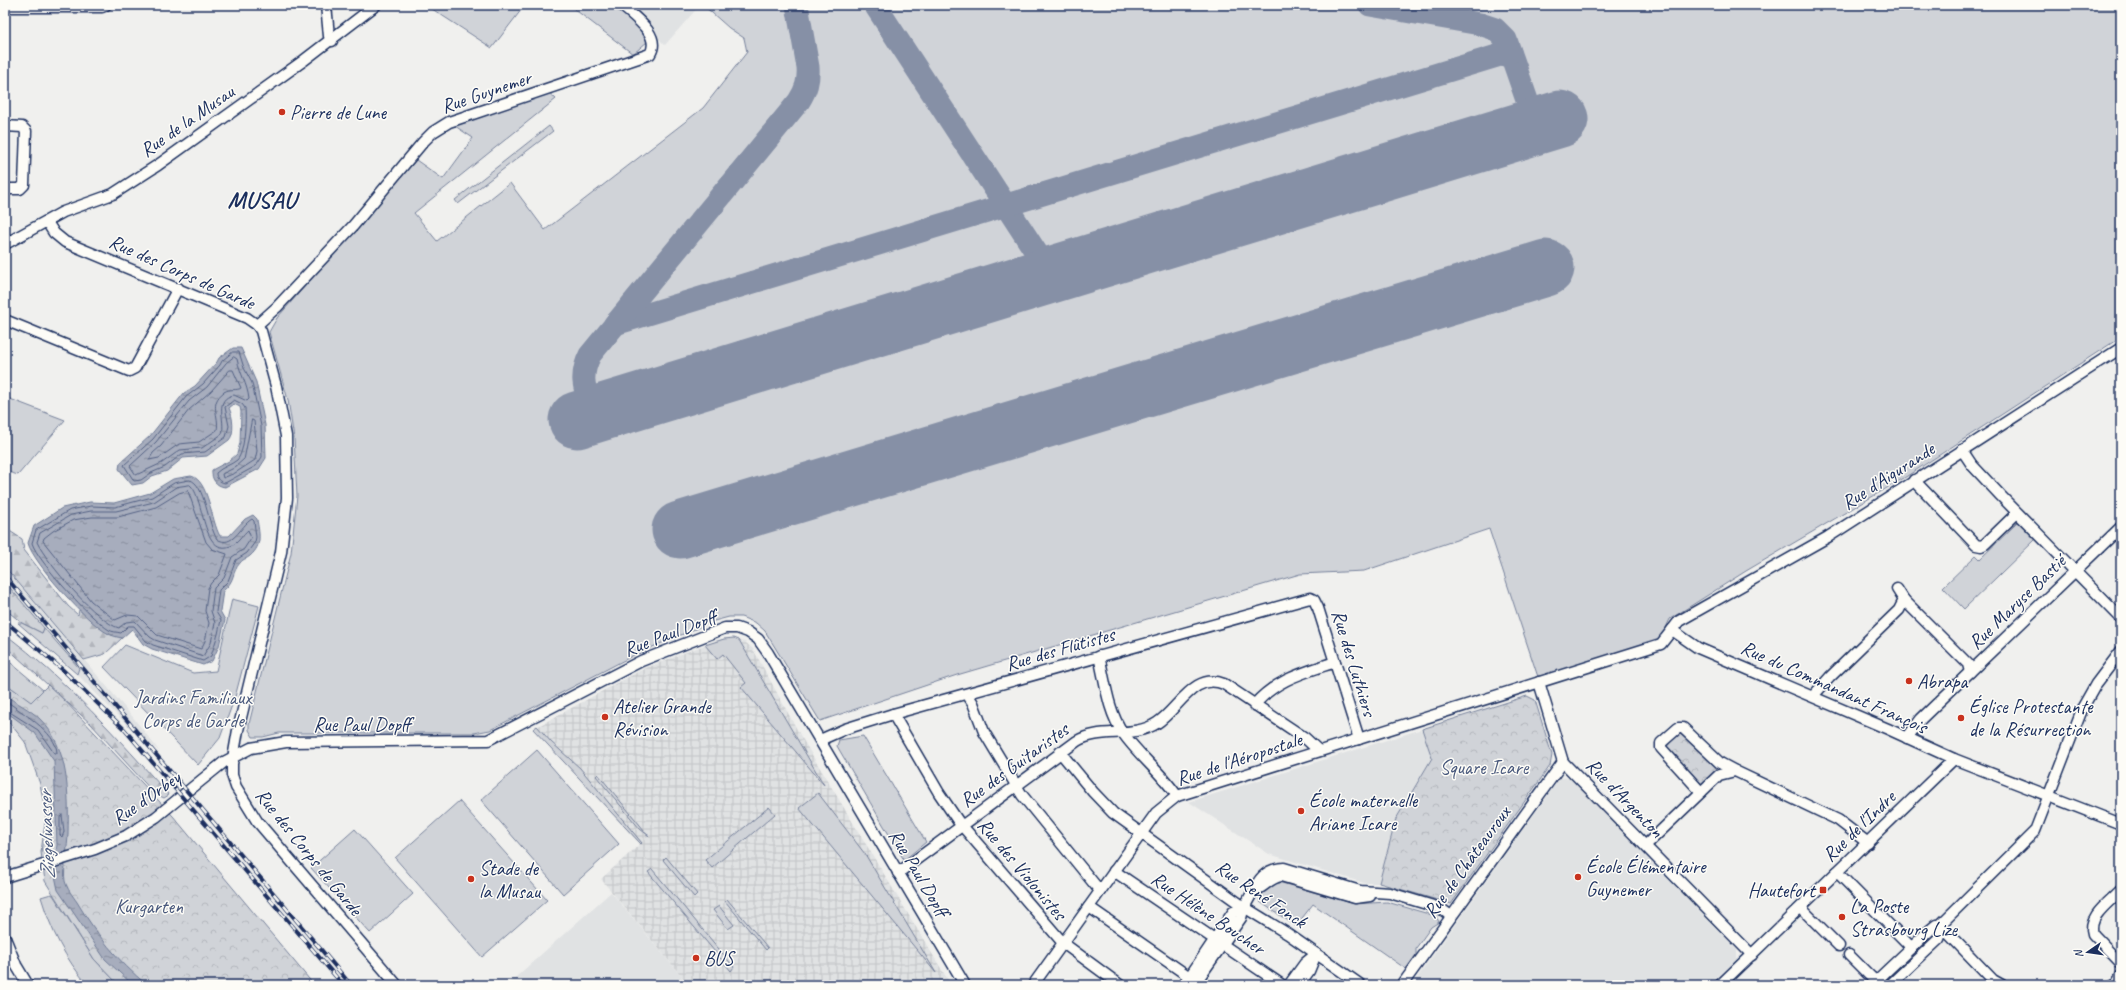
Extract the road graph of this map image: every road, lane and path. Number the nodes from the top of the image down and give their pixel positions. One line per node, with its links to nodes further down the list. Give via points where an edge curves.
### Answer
1 (106, 5): 5 (street)
2 (326, 5): 6 (street, via 329,36)
3 (376, 5): 6 (street, Rue de la Musau)
4 (620, 5): 13 (street, Rue Guynemer, via 651,36 653,46 647,57 440,126 423,142 328,254)
5 (5, 7)
6 (332, 40): 9 (street, Rue de la Musau, via 158,165 113,194 69,210)
7 (5, 126): 8 (street, via 22,127 26,131 24,185 20,189)
8 (5, 188)
9 (47, 222): 10 (street, Rue de la Musau); 11 (street, Rue des Corps de Garde, via 54,233 65,242)
10 (5, 244)
11 (178, 288): 12 (street, via 135,368 129,371); 13 (street, Rue des Corps de Garde, via 247,318)
12 (5, 320)
13 (257, 325): 40 (street, Rue des Corps de Garde, via 264,336 269,355 286,436 287,498 281,552)
14 (2121, 348): 15 (street, Rue d'Aigurande)
15 (1962, 450): 16 (street, Rue d'Aigurande); 17 (street, via 1972,465)
16 (1914, 480): 17 (street, via 1976,545 1985,544); 24 (street, Rue d'Aigurande, via 1828,537 1679,621)
17 (2017, 513): 19 (street)
18 (2121, 527): 19 (street, Rue Maryse Bastié)
19 (2075, 571): 23 (street); 28 (street, Rue Maryse Bastié)
20 (1897, 589): 22 (street)
21 (1312, 598): 26 (street, Rue des Flûtistes); 27 (street, Rue des Luthiers, via 1318,608)
22 (1904, 600): 28 (street, via 1968,664); 31 (street, via 1899,610)
23 (2121, 618)
24 (1672, 630): 29 (street, via 1661,644); 31 (street, Rue du Commandant François, via 1698,648)
25 (2121, 651): 47 (street, via 2096,684 2077,720)
26 (1099, 656): 30 (street, Rue des Flûtistes); 34 (street, via 1109,699)
27 (1335, 662): 32 (street, via 1279,683); 36 (street, Rue des Luthiers)
28 (1970, 672): 35 (street, Rue Maryse Bastié, via 1921,719)
29 (1539, 682): 36 (street, Rue de l'Aéropostale); 42 (street, Rue d'Argenton)
30 (967, 694): 33 (street, Rue des Flûtistes); 44 (street, via 984,732)
31 (1813, 696): 35 (street, Rue du Commandant François)
32 (1254, 705): 34 (street, Rue des Guitaristes, via 1224,684 1215,681 1205,682 1193,689 1159,722 1144,729); 38 (street, Rue des Guitaristes, via 1305,738)
33 (893, 714): 37 (street, Rue des Flûtistes); 49 (street, Rue des Violonistes, via 939,793)
34 (1123, 733): 39 (street, Rue des Guitaristes, via 1088,736); 46 (street)
35 (1907, 738): 41 (street, Rue du Commandant François)
36 (1359, 739): 38 (street, Rue de l'Aéropostale)
37 (820, 740): 40 (street, Rue Paul Dopff, via 758,639 737,628 725,628 641,661 488,740 286,742 251,748); 55 (street, Rue Paul Dopff)
38 (1320, 751): 46 (street, Rue de l'Aéropostale)
39 (1060, 752): 44 (street, Rue des Guitaristes); 50 (street, Rue René Fonck, via 1107,808)
40 (233, 757): 56 (street, Rue d'Orbey, via 146,824 118,840); 77 (street, Rue des Corps de Garde, via 232,775 244,803)
41 (1954, 760): 47 (street, Rue du Commandant François); 51 (street, Rue de l'Indre)
42 (1564, 762): 52 (street, Rue d'Argenton); 62 (street, Rue de Châteauroux)
43 (1735, 771): 45 (street, via 1719,775); 45 (street, via 1720,763 1683,728 1678,728 1661,743 1661,748); 51 (street, via 1838,820)
44 (1016, 784): 49 (street, Rue des Guitaristes); 58 (street, via 1036,814)
45 (1701, 792): 52 (street)
46 (1177, 796): 50 (street, Rue de l'Aéropostale, via 1160,808)
47 (2049, 797): 48 (street, Rue du Commandant François); 63 (street, via 2032,834)
48 (2121, 824)
49 (962, 825): 55 (street, Rue des Guitaristes); 66 (street, Rue des Violonistes)
50 (1141, 832): 53 (street, Rue de l'Aéropostale); 60 (street, Rue René Fonck)
51 (1868, 843): 54 (street, Rue de l'Indre)
52 (1646, 845): 70 (street, Rue d'Argenton)
53 (1114, 871): 58 (street, Rue de l'Aéropostale); 65 (street, Rue Hélène Boucher)
54 (1838, 872): 61 (street, Rue de l'Indre); 68 (street)
55 (898, 873): 78 (street, Rue Paul Dopff)
56 (5, 877)
57 (2121, 890): 72 (street, via 2096,916 2092,929)
58 (1100, 891): 59 (street, Rue de l'Aéropostale)
59 (1089, 907): 66 (street, Rue de l'Aéropostale); 73 (street)
60 (1244, 907): 62 (street, via 1254,891 1262,888 1271,879 1281,876 1356,898 1390,894 1440,908); 65 (street, via 1233,912); 69 (street, Rue René Fonck)
61 (1801, 908): 67 (street); 70 (street, Rue de l'Indre)
62 (1451, 916): 85 (street, Rue de Châteauroux)
63 (1940, 925): 68 (street, via 1933,927); 75 (street); 87 (street, via 1942,931 1939,939)
64 (5, 938): 76 (street)
65 (1219, 942): 73 (street); 81 (street, Rue Hélène Boucher)
66 (1063, 943): 79 (street, Rue de l'Aéropostale); 80 (street, Rue des Violonistes)
67 (1839, 946)
68 (1911, 947): 74 (street)
69 (1316, 954): 82 (street, via 1305,963); 83 (street, via 1309,971); 84 (street, Rue René Fonck)
70 (1752, 955): 86 (street, Rue de l'Indre)
71 (1849, 955): 74 (street)
72 (2121, 963)
73 (1193, 983)
74 (1877, 983)
75 (1994, 983)
76 (28, 985)
77 (397, 985)
78 (965, 985)
79 (1033, 985)
80 (1120, 985)
81 (1282, 985)
82 (1289, 985)
83 (1299, 985)
84 (1361, 985)
85 (1402, 985)
86 (1720, 985)
87 (1890, 985)

